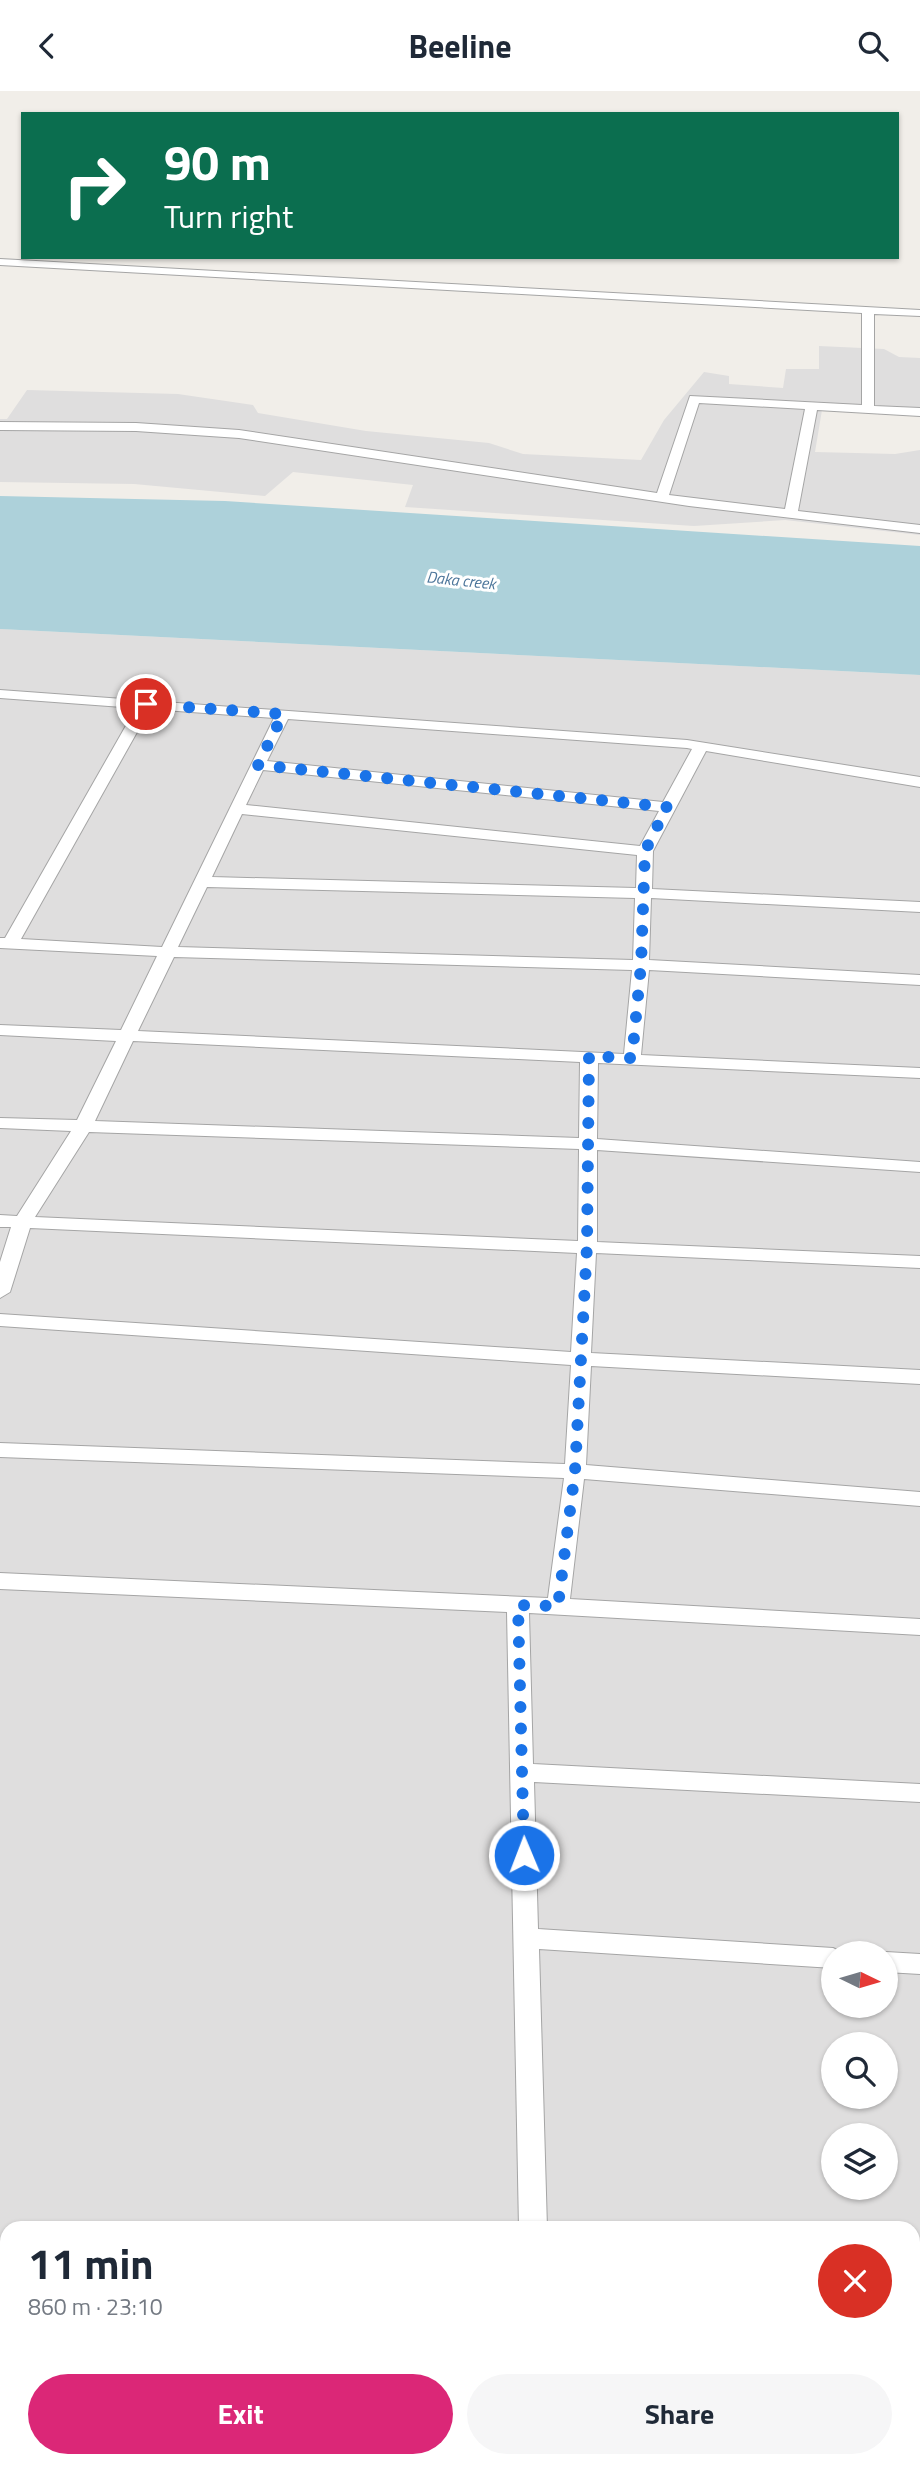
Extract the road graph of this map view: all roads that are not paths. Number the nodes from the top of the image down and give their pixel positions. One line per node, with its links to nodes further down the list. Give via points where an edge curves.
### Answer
1 (0, 262): 2 (street)
2 (868, 310): 3 (street); 5 (street)
3 (920, 313)
4 (812, 405): 5 (street); 8 (street, via 694,399); 9 (street)
5 (868, 409): 6 (street)
6 (920, 412)
7 (0, 426): 8 (street, via 136,427 239,434)
8 (662, 498): 9 (street)
9 (791, 514): 10 (street)
10 (920, 529)
11 (0, 694): 12 (street)
12 (146, 704): 13 (street); 23 (street)
13 (283, 714): 14 (street); 15 (street)
14 (701, 746): 16 (street); 17 (street)
15 (258, 765): 17 (street); 18 (street)
16 (920, 782)
17 (667, 807): 19 (street)
18 (237, 810): 19 (street); 20 (street)
19 (645, 851): 21 (street)
20 (202, 882): 21 (street); 24 (street)
21 (642, 893): 22 (street); 25 (street)
22 (920, 907)
23 (6, 943): 24 (street)
24 (168, 952): 25 (street); 28 (street)
25 (641, 965): 26 (street); 30 (street)
26 (920, 980)
27 (0, 1030): 28 (street)
28 (128, 1036): 29 (street); 33 (street)
29 (589, 1056): 30 (street); 34 (street)
30 (632, 1058): 31 (street)
31 (920, 1073)
32 (0, 1123): 33 (street)
33 (83, 1126): 34 (street); 37 (street)
34 (588, 1144): 35 (street); 38 (street)
35 (920, 1167)
36 (0, 1221): 37 (street)
37 (22, 1223): 38 (street); 40 (street)
38 (587, 1246): 39 (street); 42 (street)
39 (920, 1262)
40 (0, 1292)
41 (0, 1320): 42 (street)
42 (581, 1359): 43 (street); 45 (street)
43 (920, 1377)
44 (0, 1450): 45 (street)
45 (575, 1471): 46 (street); 49 (street)
46 (920, 1499)
47 (0, 1581): 48 (street)
48 (518, 1605): 49 (street); 51 (street)
49 (558, 1606): 50 (street)
50 (920, 1627)
51 (522, 1772): 52 (street); 53 (street)
52 (920, 1793)
53 (526, 1938): 54 (street); 57 (street)
54 (821, 1957)
55 (898, 1963): 56 (street)
56 (920, 1964)
57 (533, 2221)

